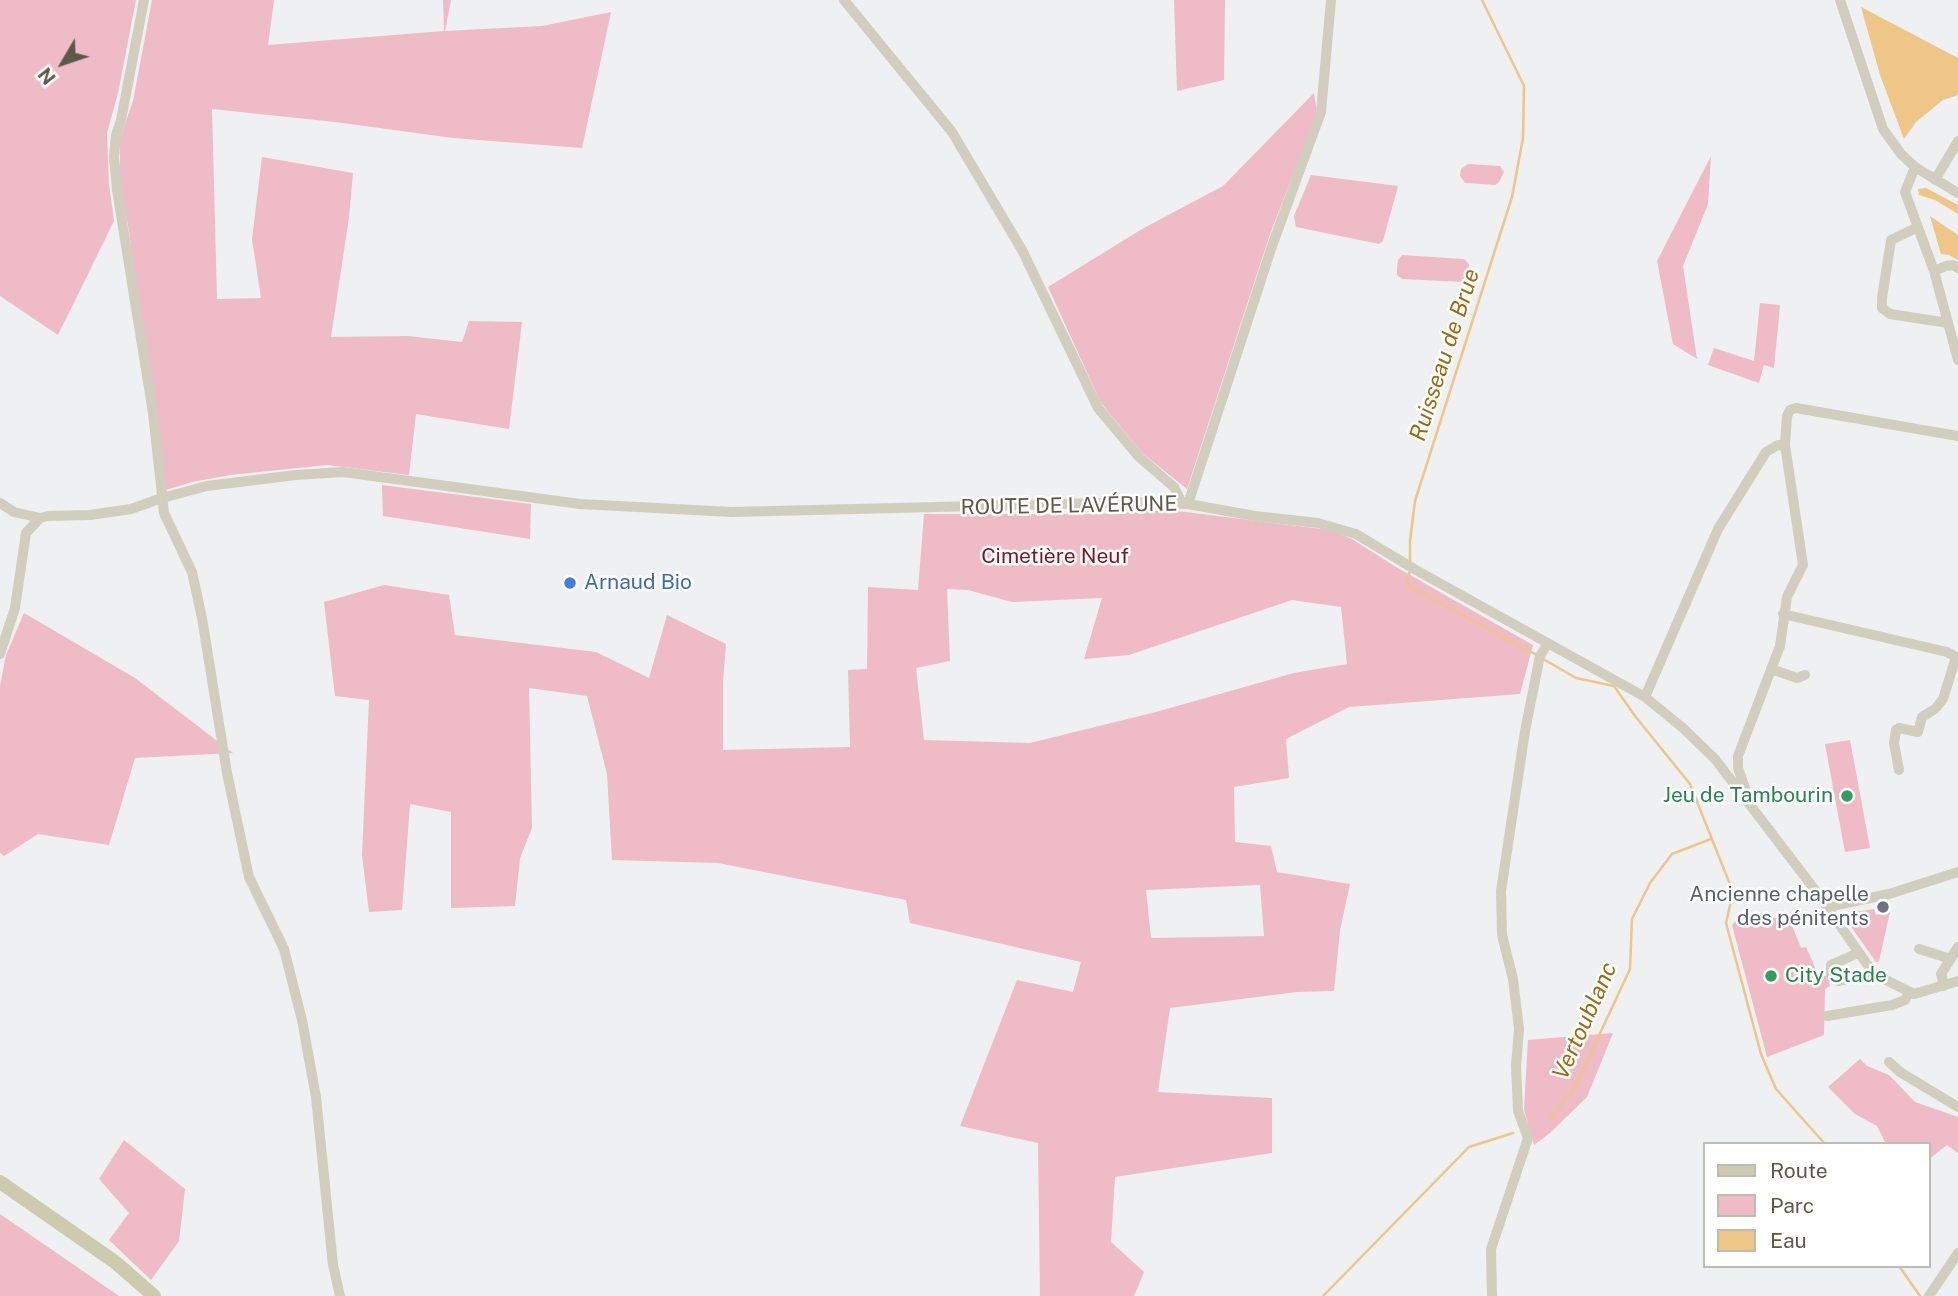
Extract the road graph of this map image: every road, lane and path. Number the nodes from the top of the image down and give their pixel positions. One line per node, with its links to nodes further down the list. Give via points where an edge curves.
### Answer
1 (144, 0): 16 (street, via 114,157)
2 (844, 0): 18 (street, via 952,132 1022,250 1098,408)
3 (1331, 0): 18 (street, via 1321,112)
4 (1840, 0): 6 (street, via 1883,129)
5 (1958, 141): 7 (street)
6 (1915, 167): 7 (street); 9 (street, via 1905,192)
7 (1934, 180): 8 (street)
8 (1958, 193)
9 (1918, 227): 11 (street); 12 (street, via 1891,240 1882,308 1890,314)
10 (1958, 268): 11 (street, via 1946,265)
11 (1934, 271): 12 (street)
12 (1948, 323): 13 (street)
13 (1958, 360)
14 (1958, 436): 15 (street, via 1796,408 1787,416)
15 (1785, 445): 20 (street, via 1802,565); 26 (street, via 1766,452 1718,529)
16 (162, 498): 18 (street, ROUTE DE LAVÉRUNE, via 251,479 343,472 580,504 732,512); 19 (street, ROUTE DE LAVÉRUNE, via 131,509); 48 (street, via 164,513 192,572 249,877 284,949 302,1020)
17 (0, 503): 19 (street, via 14,512)
18 (1185, 503): 21 (street, ROUTE DE LAVÉRUNE, via 1341,528)
19 (40, 518): 22 (street, via 26,533 15,608)
20 (1783, 614): 23 (street); 24 (street, via 1780,646)
21 (1548, 643): 26 (street, ROUTE DE LAVÉRUNE); 49 (street, via 1540,656 1525,731 1502,891 1502,935 1519,1029 1518,1111 1528,1138 1491,1249)
22 (0, 654)
23 (1957, 658): 27 (street, via 1943,699 1923,717 1918,732 1896,730)
24 (1771, 670): 25 (street); 28 (street, via 1738,755 1745,788)
25 (1804, 676)
26 (1645, 697): 28 (street, ROUTE DE LAVÉRUNE, via 1715,760)
27 (1899, 770)
28 (1740, 794): 30 (street, ROUTE DE LAVÉRUNE)
29 (1958, 872): 32 (street)
30 (1815, 890): 31 (street); 32 (street, ROUTE DE LAVÉRUNE)
31 (1802, 897)
32 (1827, 907): 35 (street, ROUTE DE LAVÉRUNE)
33 (1958, 947): 36 (street)
34 (1919, 949): 36 (street)
35 (1858, 953): 37 (street, ROUTE DE LAVÉRUNE); 37 (street, via 1831,965 1831,977 1838,981)
36 (1951, 959): 39 (street, via 1941,974)
37 (1874, 974): 40 (street)
38 (1958, 981): 39 (street)
39 (1944, 986): 40 (street)
40 (1909, 993): 41 (street, via 1892,1005)
41 (1827, 1016)
42 (1889, 1062): 43 (street)
43 (1958, 1107)
44 (0, 1182): 47 (main road, via 105,1254)
45 (1958, 1253): 46 (street)
46 (1930, 1294)
47 (154, 1296)
48 (340, 1296)
49 (1492, 1296)

